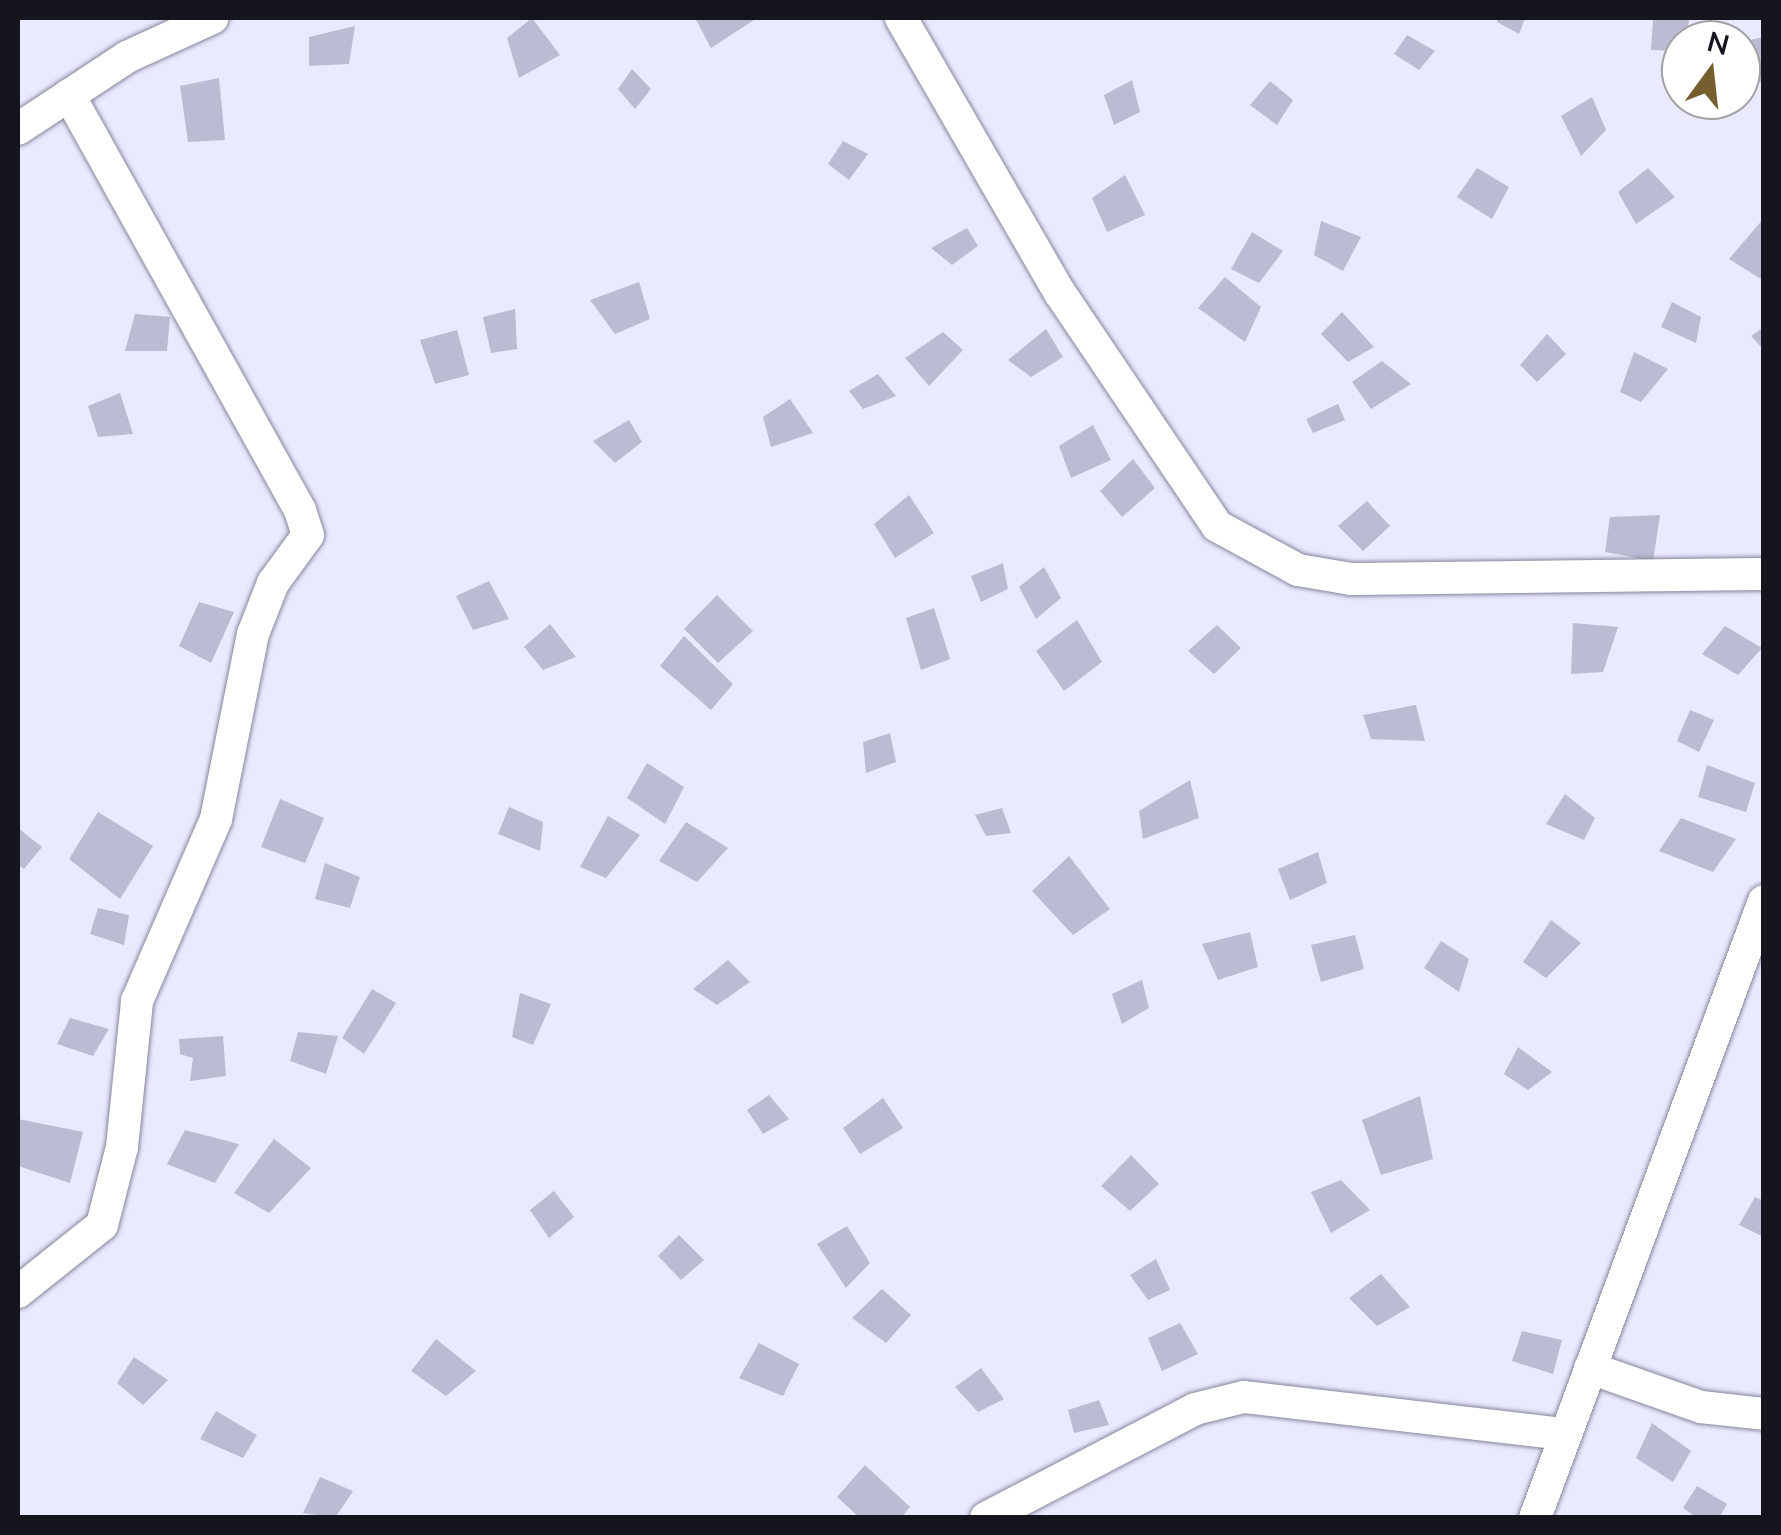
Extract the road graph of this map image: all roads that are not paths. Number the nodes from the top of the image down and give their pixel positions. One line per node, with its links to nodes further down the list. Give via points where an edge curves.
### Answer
1 (212, 18): 3 (street, via 128,57)
2 (901, 18): 5 (street, via 1060,293 1217,526 1298,570 1351,579)
3 (68, 95): 4 (street); 7 (street, via 308,535 273,583 254,634 216,818 137,1001 122,1147 102,1226)
4 (18, 129)
5 (1764, 574)
6 (1764, 901): 8 (street)
7 (18, 1292)
8 (1590, 1368): 9 (street, via 1685,1403); 10 (street)
9 (1764, 1414)
10 (1566, 1434): 11 (street, via 1244,1396 1195,1408); 12 (street)
11 (986, 1518)
12 (1535, 1518)

